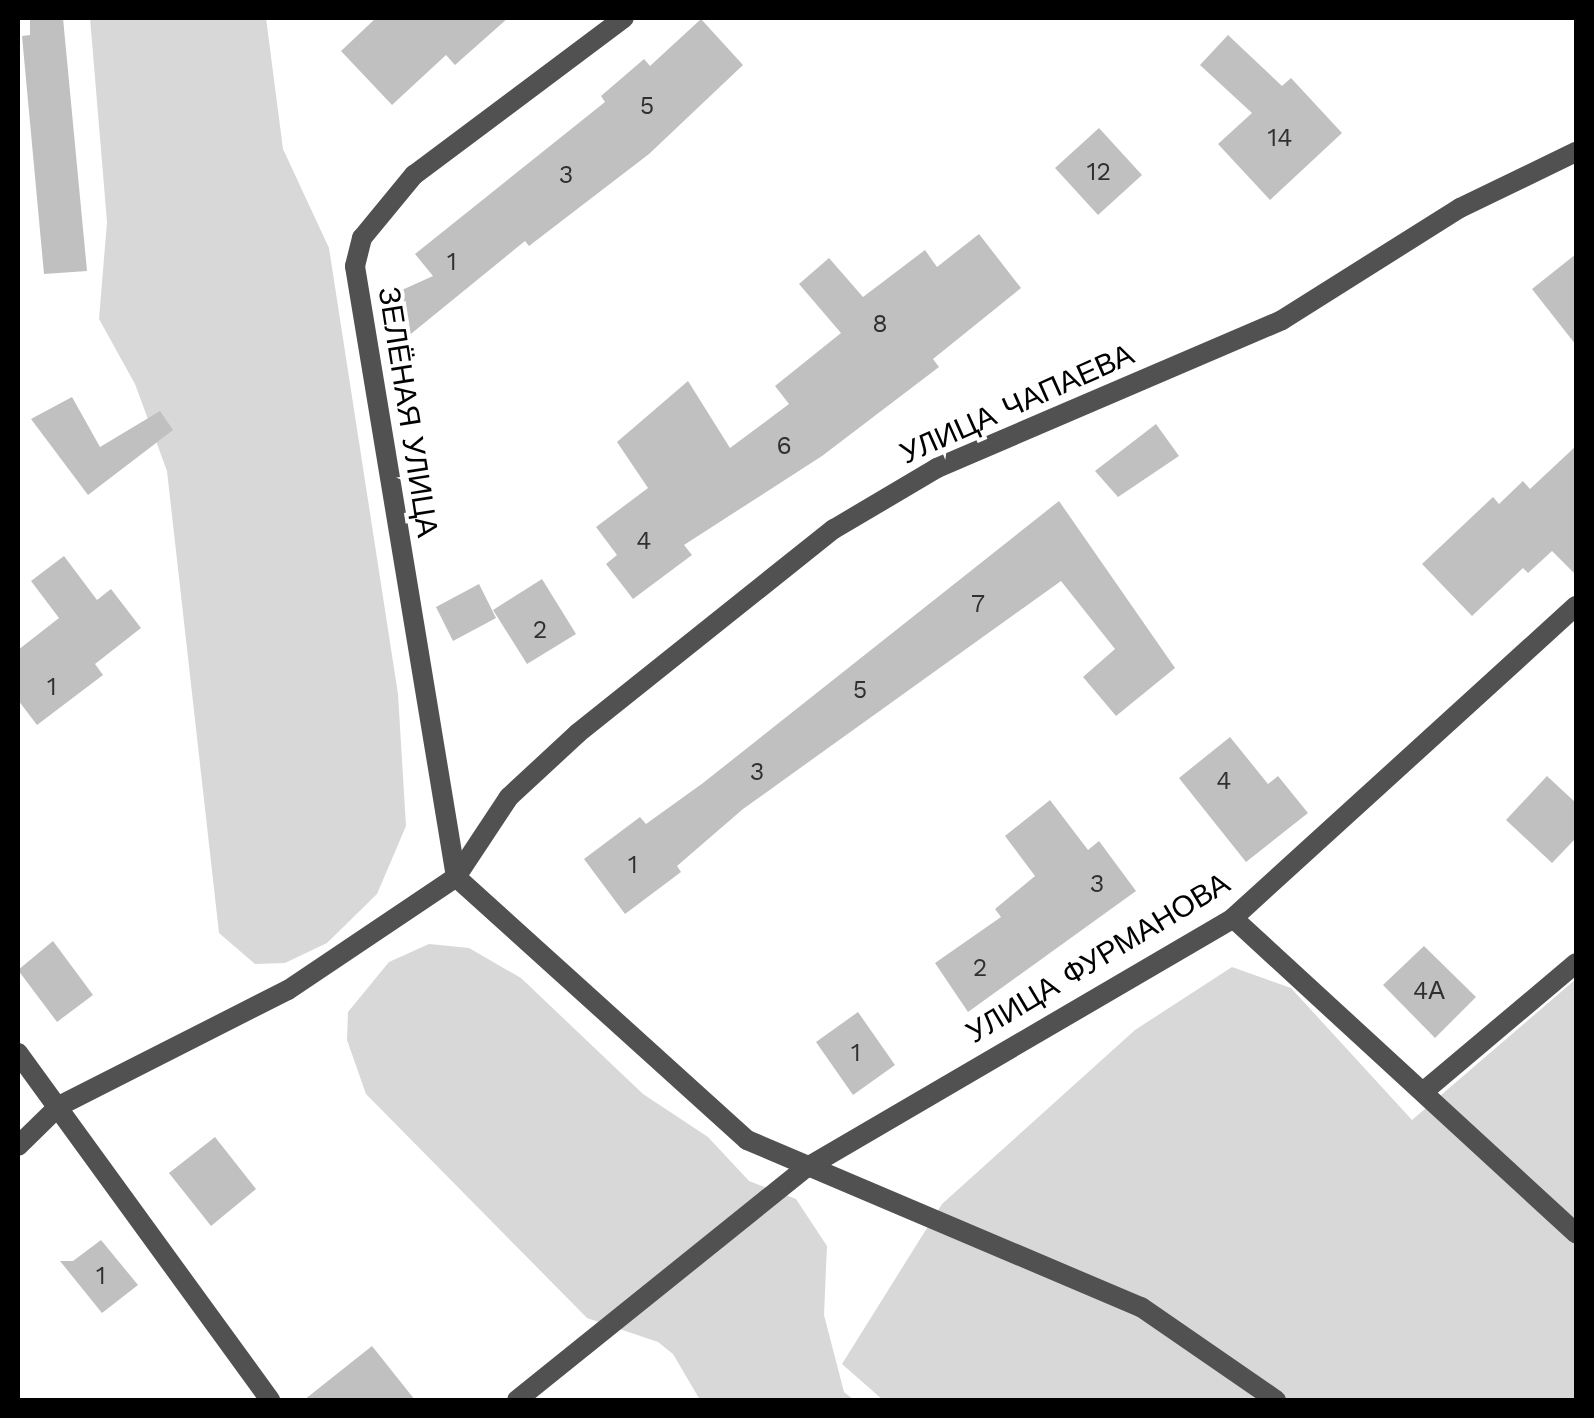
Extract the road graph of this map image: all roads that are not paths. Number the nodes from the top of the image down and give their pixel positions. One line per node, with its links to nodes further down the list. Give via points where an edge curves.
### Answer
1 (624, 18): 4 (street, ЗЕЛЁНАЯ УЛИЦА, via 414,176 362,238 355,266)
2 (1576, 152): 4 (street, УЛИЦА ЧАПАЕВА, via 1460,208 1282,320 938,468 834,529 564,746 509,797)
3 (1576, 606): 5 (street, УЛИЦА ФУРМАНОВА)
4 (456, 877): 9 (street, via 288,990); 11 (street, via 747,1140)
5 (1233, 918): 8 (street); 11 (street, УЛИЦА ФУРМАНОВА)
6 (1576, 963): 8 (street)
7 (18, 1053): 9 (street)
8 (1424, 1092): 12 (street)
9 (58, 1106): 10 (street); 13 (street)
10 (18, 1146)
11 (806, 1168): 14 (street, УЛИЦА ФУРМАНОВА); 15 (street, via 1140,1308)
12 (1576, 1233)
13 (270, 1400)
14 (517, 1400)
15 (1276, 1400)

